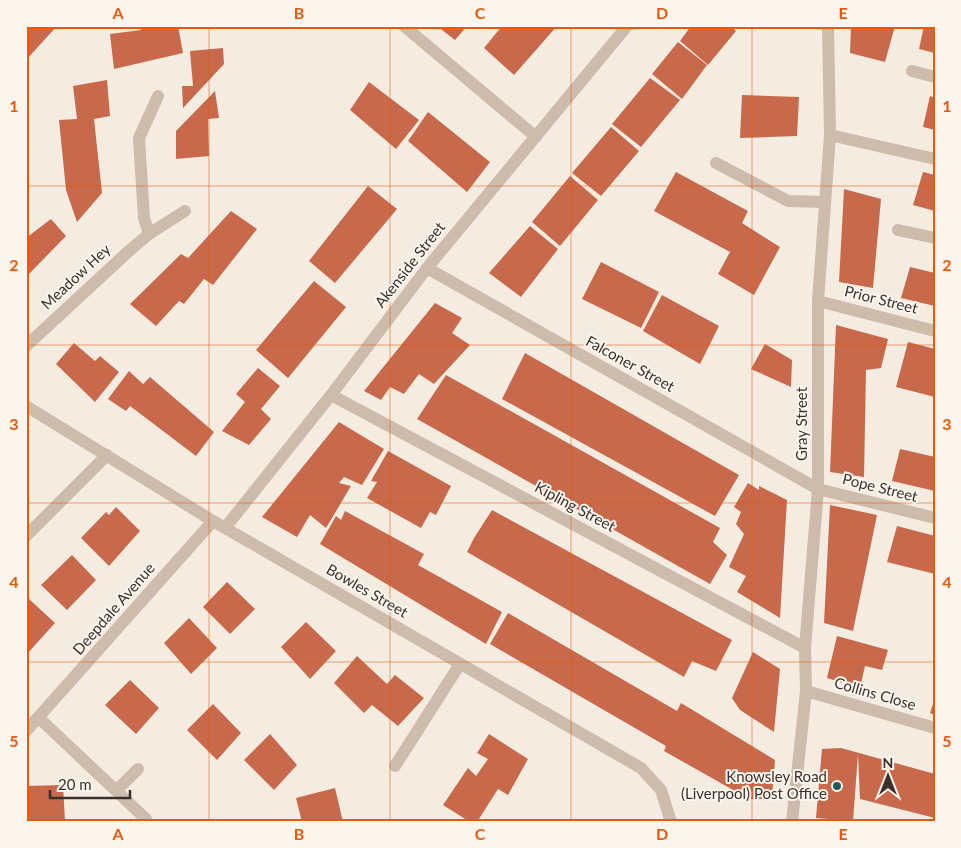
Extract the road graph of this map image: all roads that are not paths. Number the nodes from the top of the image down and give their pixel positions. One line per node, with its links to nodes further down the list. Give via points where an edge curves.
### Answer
1 (404, 26): 8 (street)
2 (628, 26): 8 (street, Akenside Street)
3 (828, 26): 7 (street, Gray Street)
4 (912, 71): 5 (street)
5 (935, 77)
6 (158, 96): 14 (street, via 139,138 144,218)
7 (830, 135): 9 (street); 11 (street, Gray Street)
8 (536, 137): 16 (street, Akenside Street)
9 (935, 159)
10 (716, 163): 11 (street, via 788,201)
11 (825, 202): 17 (street, Gray Street)
12 (185, 211): 14 (street, Meadow Hey)
13 (898, 230): 15 (street)
14 (149, 234): 19 (street, Meadow Hey)
15 (935, 238)
16 (427, 268): 20 (street, Akenside Street); 23 (street, Falconer Street)
17 (818, 301): 18 (street, Prior Street); 23 (street, Gray Street)
18 (935, 331)
19 (26, 346)
20 (331, 395): 26 (street, Akenside Street); 28 (street, Kipling Street)
21 (26, 406): 22 (street, Bowles Street)
22 (107, 455): 25 (street, Bowles Street); 27 (street)
23 (818, 489): 24 (street, Pope Street); 28 (street, Gray Street)
24 (935, 518)
25 (213, 521): 26 (street, Bowles Street); 31 (street, Deepdale Avenue)
26 (225, 528): 29 (street, Bowles Street)
27 (26, 536)
28 (805, 648): 30 (street, Gray Street)
29 (460, 664): 34 (street); 38 (street, Bowles Street, via 641,768 662,790)
30 (806, 691): 32 (street, Collins Close); 39 (street, Gray Street)
31 (39, 718): 33 (street, Deepdale Avenue); 36 (street)
32 (935, 728)
33 (26, 731)
34 (395, 766)
35 (138, 769): 36 (street)
36 (116, 791): 37 (street)
37 (146, 819)
38 (671, 822)
39 (792, 822)

